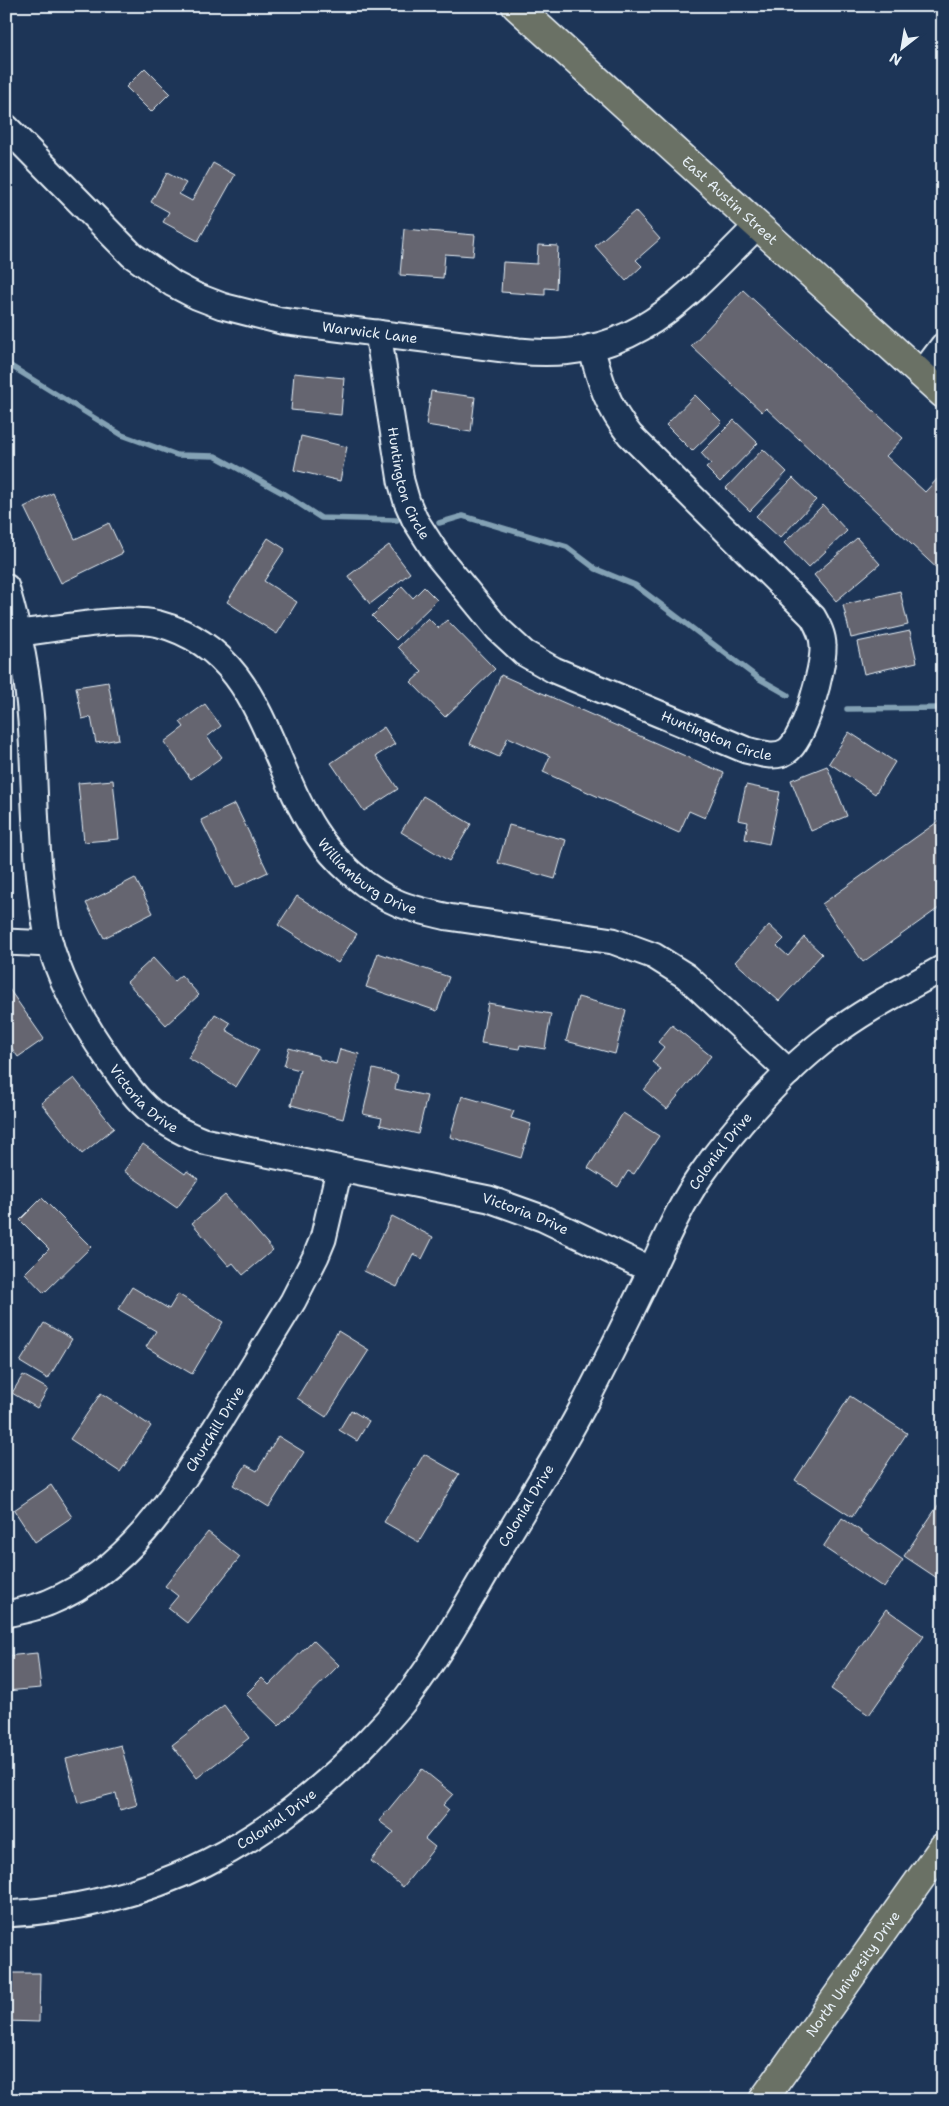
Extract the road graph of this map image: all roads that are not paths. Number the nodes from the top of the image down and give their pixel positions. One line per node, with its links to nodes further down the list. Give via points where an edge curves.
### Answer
1 (516, 6): 3 (main road, East Austin Street)
2 (6, 127): 4 (street, Warwick Lane, via 113,238 173,284 196,296 280,321)
3 (758, 225): 6 (street, Warwick Lane, via 667,313 632,334); 7 (main road, East Austin Street)
4 (378, 333): 6 (street, Warwick Lane, via 539,353); 6 (street, Huntington Circle, via 397,461 407,502 434,551 498,630 524,653 554,670 746,750 776,755 787,752 800,734 820,677 823,657 820,630 813,617 630,435 610,406)
5 (943, 346): 7 (street)
6 (591, 347)
7 (921, 375): 8 (main road, East Austin Street)
8 (943, 394)
9 (6, 588): 10 (street, Victoria Drive)
10 (20, 633): 12 (street, Victoria Drive, via 31,720 37,853); 14 (street, Williamburg Drive, via 137,621 158,624 197,641 227,664 241,680 256,706 302,810 332,854 354,875 400,904 424,911 613,941 654,956 686,976)
11 (6, 942): 12 (street)
12 (50, 944): 15 (street, Victoria Drive, via 70,998 85,1025 135,1097 156,1118 203,1141)
13 (943, 968): 14 (street, Colonial Drive, via 852,1021)
14 (789, 1072): 16 (street, Colonial Drive, via 700,1176)
15 (339, 1170): 16 (street, Victoria Drive, via 454,1190 516,1208); 17 (street, Churchill Drive, via 323,1239 298,1292 164,1509 126,1553 106,1570 50,1602)
16 (651, 1270): 19 (street, Colonial Drive, via 570,1430 443,1645 408,1696 354,1756 301,1804 271,1826 199,1866 154,1885 93,1903 51,1911)
17 (6, 1614)
18 (943, 1847): 20 (main road, North University Drive)
19 (6, 1914)
20 (763, 2100)

